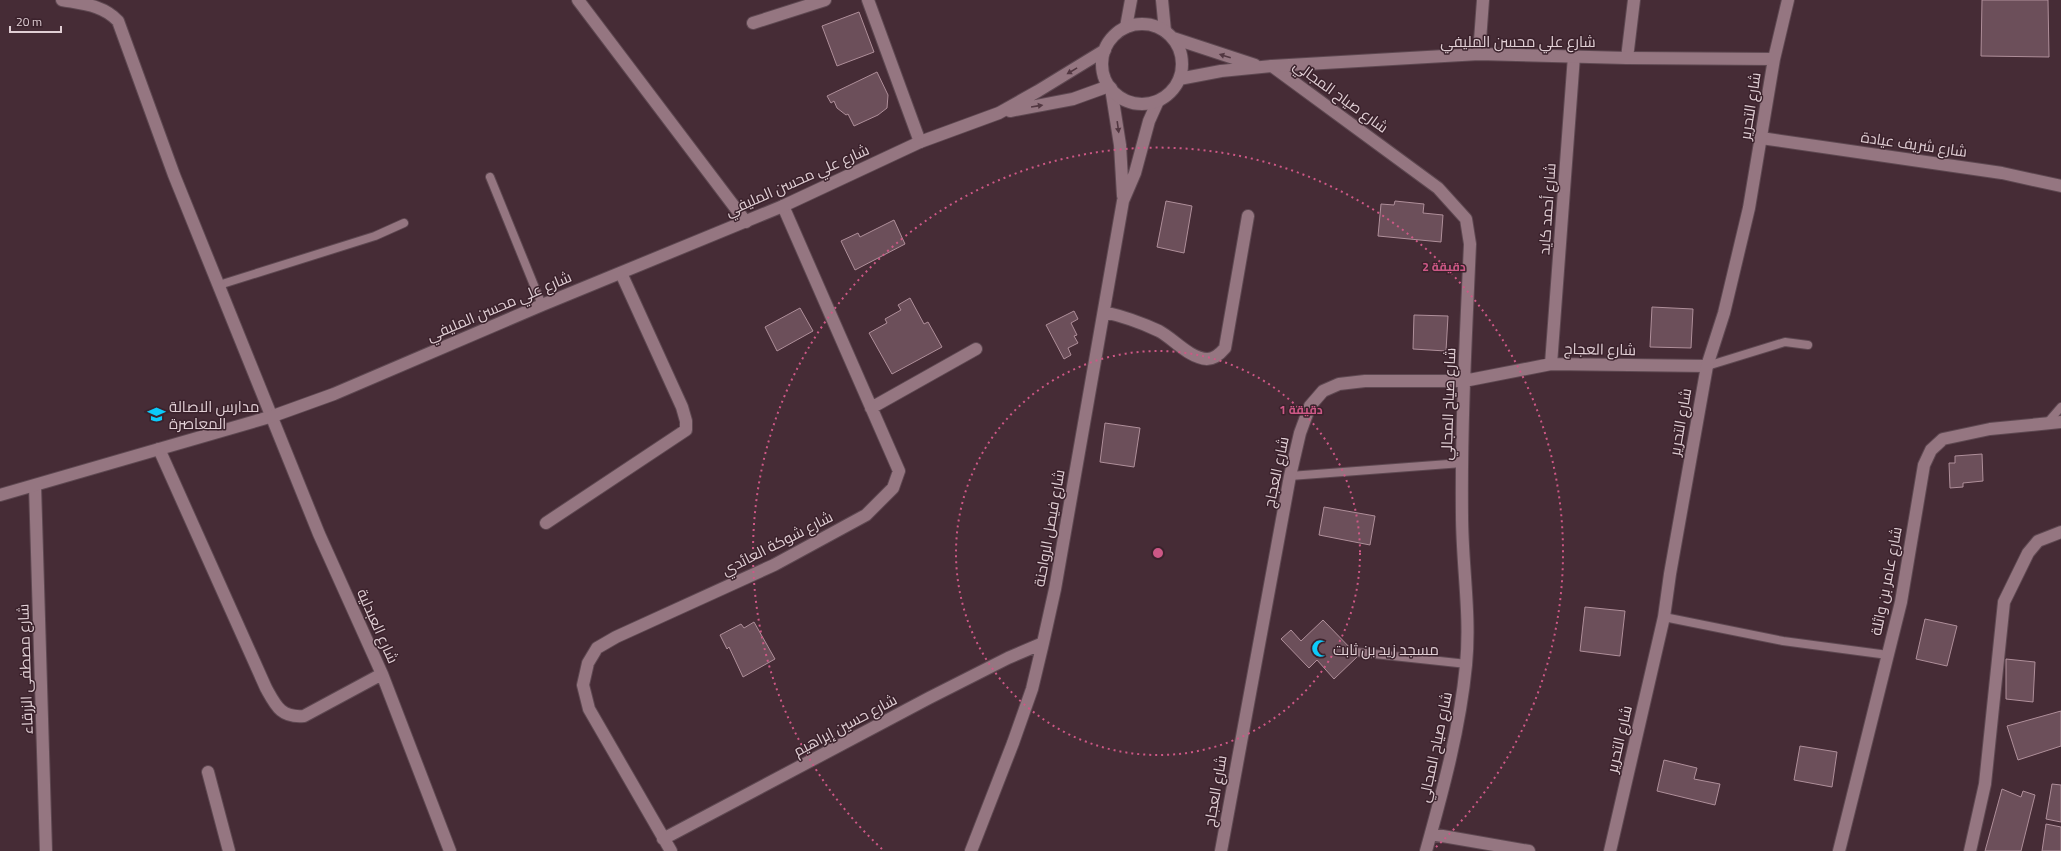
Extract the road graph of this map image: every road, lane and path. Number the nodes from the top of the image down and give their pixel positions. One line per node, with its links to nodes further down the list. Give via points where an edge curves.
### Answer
1 (62, 0): 33 (street, شارع العبدلية, via 98,7 111,13 118,21 174,175)
2 (578, 0): 30 (street)
3 (825, 0): 10 (street)
4 (868, 0): 24 (street)
5 (1131, 0): 11 (street)
6 (1162, 0): 12 (street)
7 (1483, 0): 14 (street)
8 (1634, 0): 16 (street)
9 (1788, 0): 17 (street, شارع التحرير)
10 (753, 23)
11 (1126, 28): 12 (street, via 1146,24); 13 (street, via 1110,40)
12 (1169, 35): 18 (street, شارع علي محسن المليفي, one-way to 12); 19 (street, via 1182,58)
13 (1105, 50): 20 (street, via 1103,68); 22 (street, شارع علي محسن المليفي, one-way to 22)
14 (1479, 54): 15 (street, شارع علي محسن المليفي); 18 (street, شارع علي محسن المليفي)
15 (1574, 56): 16 (street, شارع علي محسن المليفي); 38 (street, شارع أحمد كايد)
16 (1628, 58): 17 (street, شارع علي محسن المليفي)
17 (1774, 59): 23 (street, شارع التحرير)
18 (1267, 66): 19 (street, شارع علي محسن المليفي); 40 (street, شارع صياح المجالي, via 1438,188 1466,219 1470,244)
19 (1180, 79): 21 (street, via 1171,91)
20 (1110, 87): 21 (street, via 1128,101 1138,104); 22 (street, شارع علي محسن المليفي, one-way to 20, via 1073,99); 27 (street, شارع فيصل الرواحنة, one-way to 27, via 1120,145)
21 (1158, 100): 27 (street, شارع فيصل الرواحنة, via 1149,121 1135,173)
22 (999, 113): 24 (street, شارع علي محسن المليفي)
23 (1761, 138): 26 (street, شارع شريف عيادة, via 2002,173); 39 (street, شارع التحرير, via 1750,208 1724,313)
24 (920, 142): 28 (street, شارع علي محسن المليفي)
25 (490, 177): 34 (lane)
26 (2061, 186)
27 (1123, 201): 35 (street, شارع فيصل الرواحنة)
28 (784, 206): 30 (street, شارع علي محسن المليفي); 42 (street, شارع شوكة العائدي)
29 (1248, 216): 35 (street, via 1225,348 1218,355 1208,359 1198,357 1159,332)
30 (746, 222): 32 (street, شارع علي محسن المليفي)
31 (404, 223): 33 (lane, via 375,236)
32 (621, 273): 34 (street, شارع علي محسن المليفي); 51 (street, via 682,407 686,430)
33 (220, 285): 43 (street, شارع العبدلية)
34 (542, 305): 43 (street, شارع علي محسن المليفي, via 334,394)
35 (1104, 312): 54 (street, شارع فيصل الرواحنة, via 1055,589)
36 (1808, 345): 39 (lane, via 1785,342)
37 (976, 349): 42 (street)
38 (1551, 364): 39 (street, شارع العجاج); 40 (street, شارع العجاج)
39 (1707, 366): 53 (street, شارع التحرير)
40 (1464, 380): 47 (street, شارع صياح المجالي); 48 (street, شارع العجاج, via 1365,381 1338,384 1323,391 1310,406 1300,433)
41 (2061, 406): 44 (lane)
42 (871, 408): 61 (street, شارع شوكة العائدي, via 899,471 893,488 866,515 774,565 616,637 597,648 588,663 583,685 589,709)
43 (273, 416): 46 (street, شارع علي محسن المليفي); 58 (street, شارع العبدلية, via 319,534)
44 (2048, 422): 45 (street, شارع عامر بن واثلة); 56 (street, شارع عامر بن واثلة, via 1957,435 1943,439 1931,450 1924,465 1901,602)
45 (2061, 422)
46 (159, 449): 49 (street, شارع علي محسن المليفي); 58 (street, via 262,680 277,708 292,717 304,716)
47 (1462, 463): 48 (lane); 57 (street, شارع صياح المجالي, via 1462,528 1468,622)
48 (1290, 476): 67 (street, شارع العجاج)
49 (35, 486): 50 (street, شارع علي محسن المليفي); 62 (street, شارع مصطفى الزرقاء)
50 (0, 495)
51 (546, 523)
52 (2061, 532): 72 (street, via 2038,541 2028,553 2004,602 1984,784)
53 (1664, 617): 56 (lane, via 1783,641); 70 (street, شارع التحرير)
54 (1043, 643): 61 (street, شارع حسين إبراهيم, via 929,698); 66 (street, شارع فيصل الرواحنة, via 1032,690)
55 (1356, 652): 57 (lane)
56 (1888, 655): 71 (street, شارع عامر بن واثلة)
57 (1467, 664): 60 (street, شارع صياح المجالي, via 1461,715)
58 (382, 674): 64 (street, شارع العبدلية)
59 (208, 772): 63 (street)
60 (1431, 834): 68 (street, شارع صياح المجالي); 69 (street)
61 (663, 839): 65 (street, شارع شوكة العائدي)
62 (46, 851)
63 (229, 851)
64 (450, 851)
65 (670, 851)
66 (971, 851)
67 (1221, 851)
68 (1426, 851)
69 (1529, 851)
70 (1610, 851)
71 (1839, 851)
72 (1970, 851)

